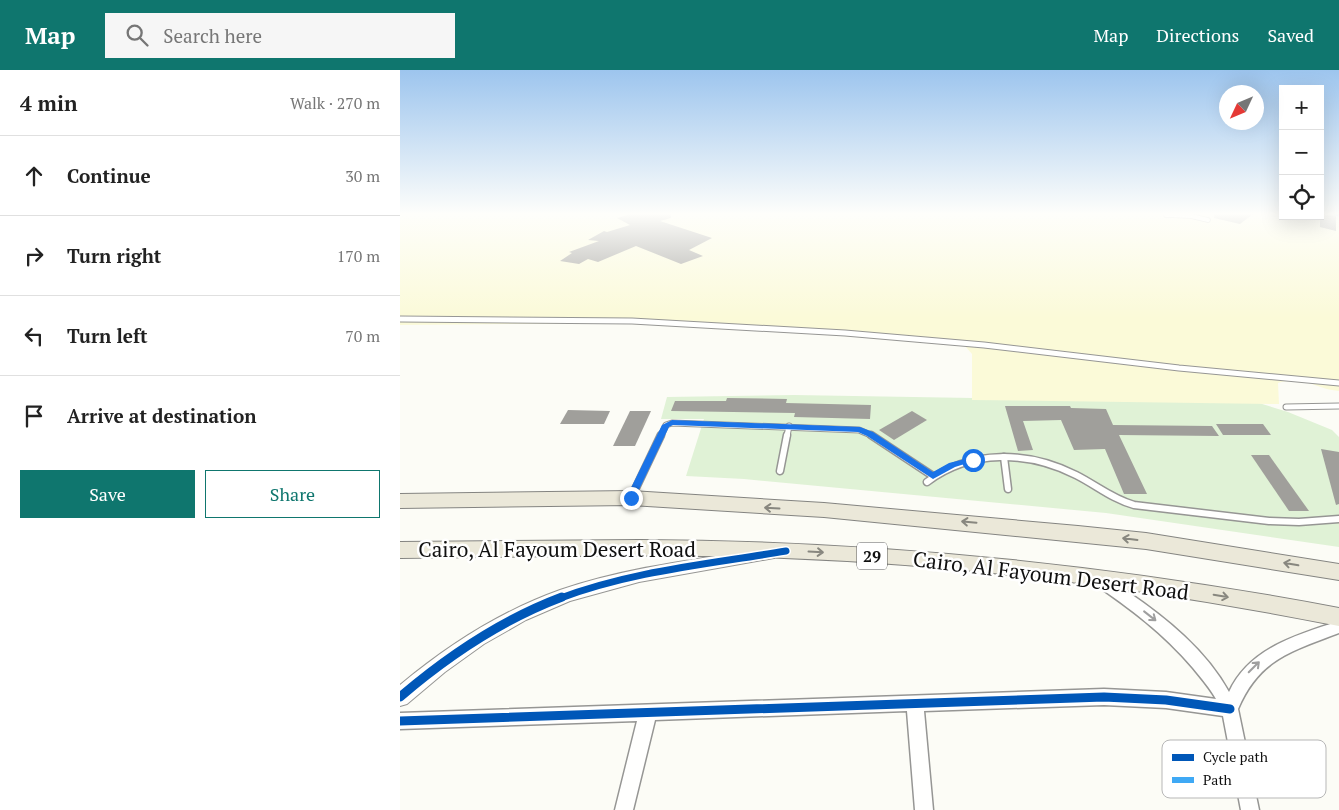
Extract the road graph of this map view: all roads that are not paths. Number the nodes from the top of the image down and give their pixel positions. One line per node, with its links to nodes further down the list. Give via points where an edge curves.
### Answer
1 (400, 319): 2 (lane, via 642,321 827,331)
2 (1339, 383)
3 (1339, 406): 4 (lane)
4 (1286, 407)
5 (789, 426): 7 (lane); 8 (lane, via 847,428 865,432); 11 (lane, via 668,424)
6 (1004, 457): 8 (lane, via 952,465); 10 (lane); 13 (lane, via 1030,459 1067,470 1114,499 1134,505 1269,521)
7 (780, 471)
8 (933, 476): 9 (lane)
9 (927, 482)
10 (1008, 489)
11 (631, 498): 12 (highway); 16 (highway, one-way to 11, via 1146,541 1011,526)
12 (400, 502)
13 (1339, 518)
14 (400, 550): 15 (highway, Cairo, Al Fayoum Desert Road / 29)
15 (786, 550): 17 (highway, Cairo, Al Fayoum Desert Road / 29, one-way to 17, via 979,564); 20 (street, via 611,582 564,596 516,617 467,645)
16 (1339, 572)
17 (1096, 577): 18 (highway, Cairo, Al Fayoum Desert Road / 29, one-way to 18); 22 (street, one-way to 22, via 1147,613 1178,640 1206,672)
18 (1339, 617)
19 (1339, 626): 22 (street, one-way to 19, via 1242,681 1262,660 1288,645)
20 (400, 697)
21 (915, 703): 22 (street, via 1104,696); 23 (street); 27 (street)
22 (1230, 709): 25 (street)
23 (648, 712): 24 (street); 26 (street)
24 (400, 721)
25 (1236, 740)
26 (624, 810)
27 (924, 810)

